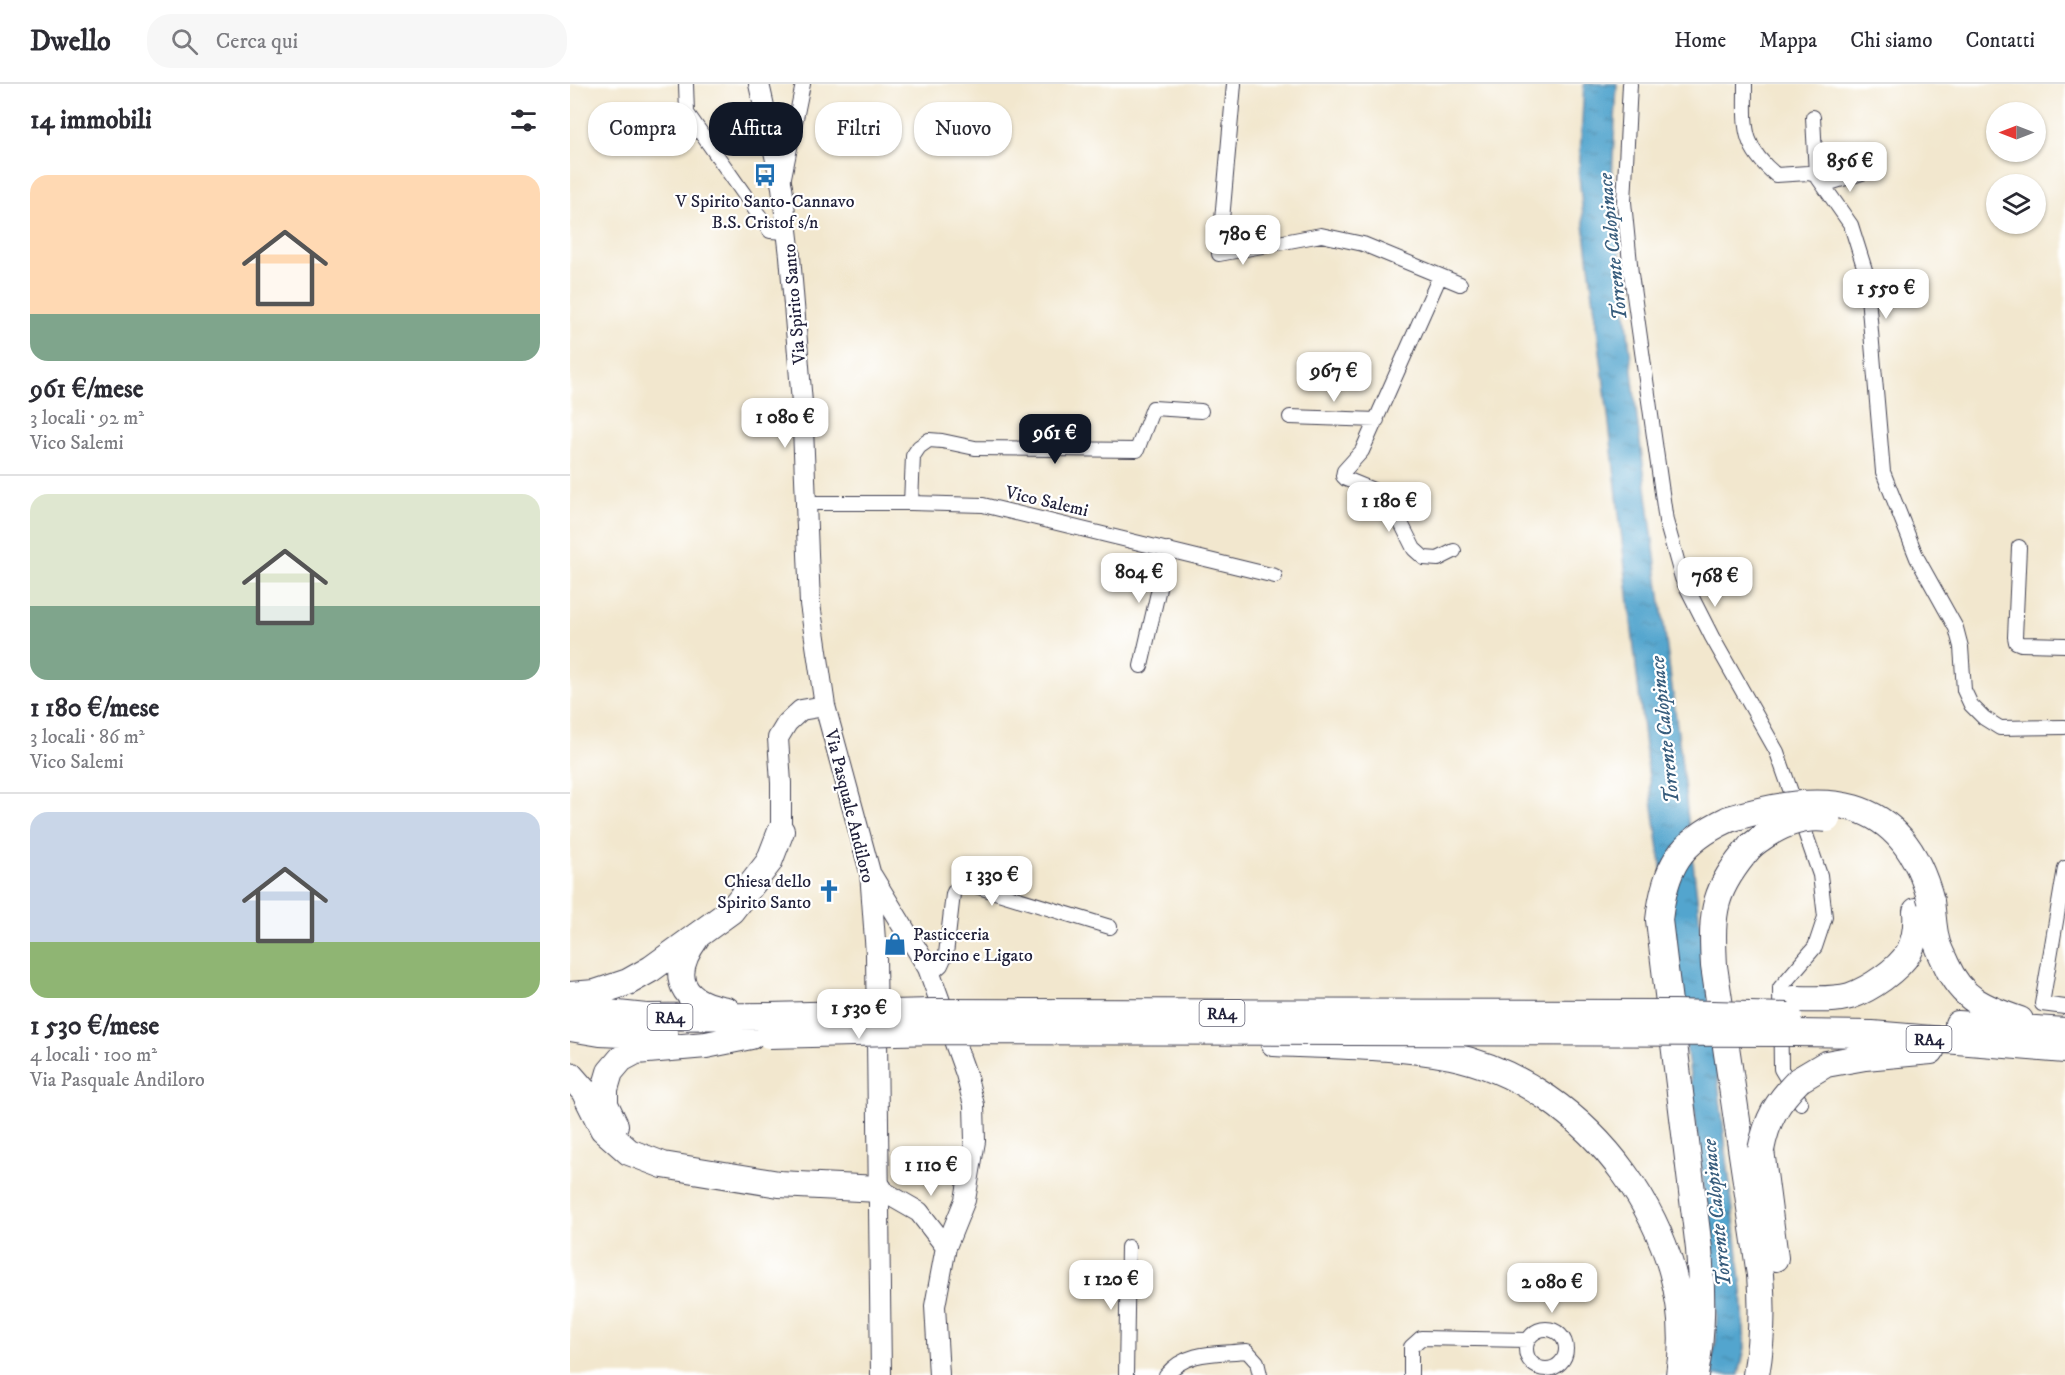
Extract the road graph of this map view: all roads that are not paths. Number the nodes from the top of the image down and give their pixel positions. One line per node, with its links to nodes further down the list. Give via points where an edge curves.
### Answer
1 (686, 84): 11 (street, via 687,113 770,231)
2 (759, 84): 10 (street, Via Spirito Santo)
3 (803, 84): 10 (street)
4 (1234, 84): 12 (street, via 1219,254 1321,235 1363,244)
5 (1630, 84): 43 (street, via 1624,202 1666,521 1682,578 1777,752 1820,874 1825,917 1815,947 1780,988 1781,1069)
6 (1745, 84): 9 (street, via 1745,124 1750,145 1762,164 1776,176 1808,173)
7 (1813, 117): 9 (street)
8 (1868, 171): 9 (street)
9 (1820, 180): 26 (street, via 1851,225 1866,273 1882,472 1917,558 1956,628 1964,690 1971,705 2000,728)
10 (782, 187): 11 (street, Via Spirito Santo)
11 (787, 232): 18 (street, Via Spirito Santo, via 802,403)
12 (1440, 276): 13 (street); 16 (street)
13 (1460, 284)
14 (1201, 411): 17 (street, via 1152,408 1137,450 975,448 929,440 914,456)
15 (1290, 417): 16 (street)
16 (1377, 420): 21 (street, via 1362,451 1343,476 1373,490 1424,558 1438,559)
17 (910, 502): 18 (street, Vico Salemi); 20 (street, Vico Salemi, via 983,505)
18 (806, 503): 25 (street, Via Spirito Santo, via 810,604)
19 (2019, 548): 23 (street, via 2016,642)
20 (1168, 549): 22 (street, Vico Salemi); 24 (street)
21 (1454, 551)
22 (1275, 576)
23 (2065, 645)
24 (1141, 666)
25 (825, 706): 27 (street, via 801,710 778,738); 29 (street, Via Pasquale Andiloro)
26 (2065, 727)
27 (780, 831): 32 (highway, via 769,862 750,889 731,911)
28 (2065, 868): 35 (street, via 2042,1004)
29 (870, 872): 33 (street); 45 (street, Via Pasquale Andiloro, via 876,954)
30 (1924, 906): 37 (highway, via 1909,952 1893,969 1874,985); 41 (highway, via 1937,944 1960,989 1974,1000); 56 (highway, bridge, via 1921,868 1898,833 1867,812 1843,805 1814,802 1729,819 1696,837 1672,868 1659,920 1699,1249 1701,1337); 57 (highway, bridge, via 1916,899 1896,852 1879,837 1841,821 1818,818 1768,832 1731,869 1719,893 1712,927 1714,966 1763,1310)
31 (1110, 927): 33 (street, via 963,884 953,894 946,954)
32 (698, 936): 34 (highway, via 628,981 595,993); 39 (highway, via 687,950 682,966 682,984 689,996)
33 (930, 975): 46 (street, via 974,1105 975,1141 965,1200)
34 (570, 994)
35 (2065, 1007)
36 (570, 1009): 39 (highway, RA4)
37 (1794, 1016): 39 (highway, RA4, bridge, via 932,1012); 40 (highway, RA4, bridge); 41 (highway, RA4, via 1872,1034)
38 (570, 1028): 39 (highway, RA4, via 662,1036)
39 (763, 1029): 40 (highway, RA4, bridge); 44 (highway, via 706,1045 636,1051 621,1059 610,1072 605,1104)
40 (1215, 1031): 55 (highway, bridge, via 1267,1043 1387,1048 1452,1056 1491,1068 1566,1112 1596,1138 1629,1179 1651,1216 1674,1274 1679,1298)
41 (2055, 1040): 43 (highway, via 2002,1053 1929,1051 1826,1064)
42 (570, 1075): 44 (highway, via 584,1091 603,1129)
43 (1800, 1091): 58 (highway, bridge, via 1783,1096 1774,1109 1761,1150 1779,1296)
44 (629, 1152): 45 (highway, via 663,1165 779,1184)
45 (879, 1189): 46 (street, via 919,1212); 49 (street, Via Pasquale Andiloro)
46 (946, 1247): 50 (street, via 935,1306)
47 (1128, 1247): 51 (street)
48 (1528, 1340): 54 (street, via 1421,1338 1411,1347)
49 (881, 1375)
50 (939, 1375)
51 (1126, 1375)
52 (1166, 1375): 53 (street, via 1180,1361 1197,1354 1247,1351 1257,1362)
53 (1260, 1375)
54 (1411, 1375)
55 (1679, 1375)
56 (1695, 1375)
57 (1755, 1375)
58 (1774, 1375)

